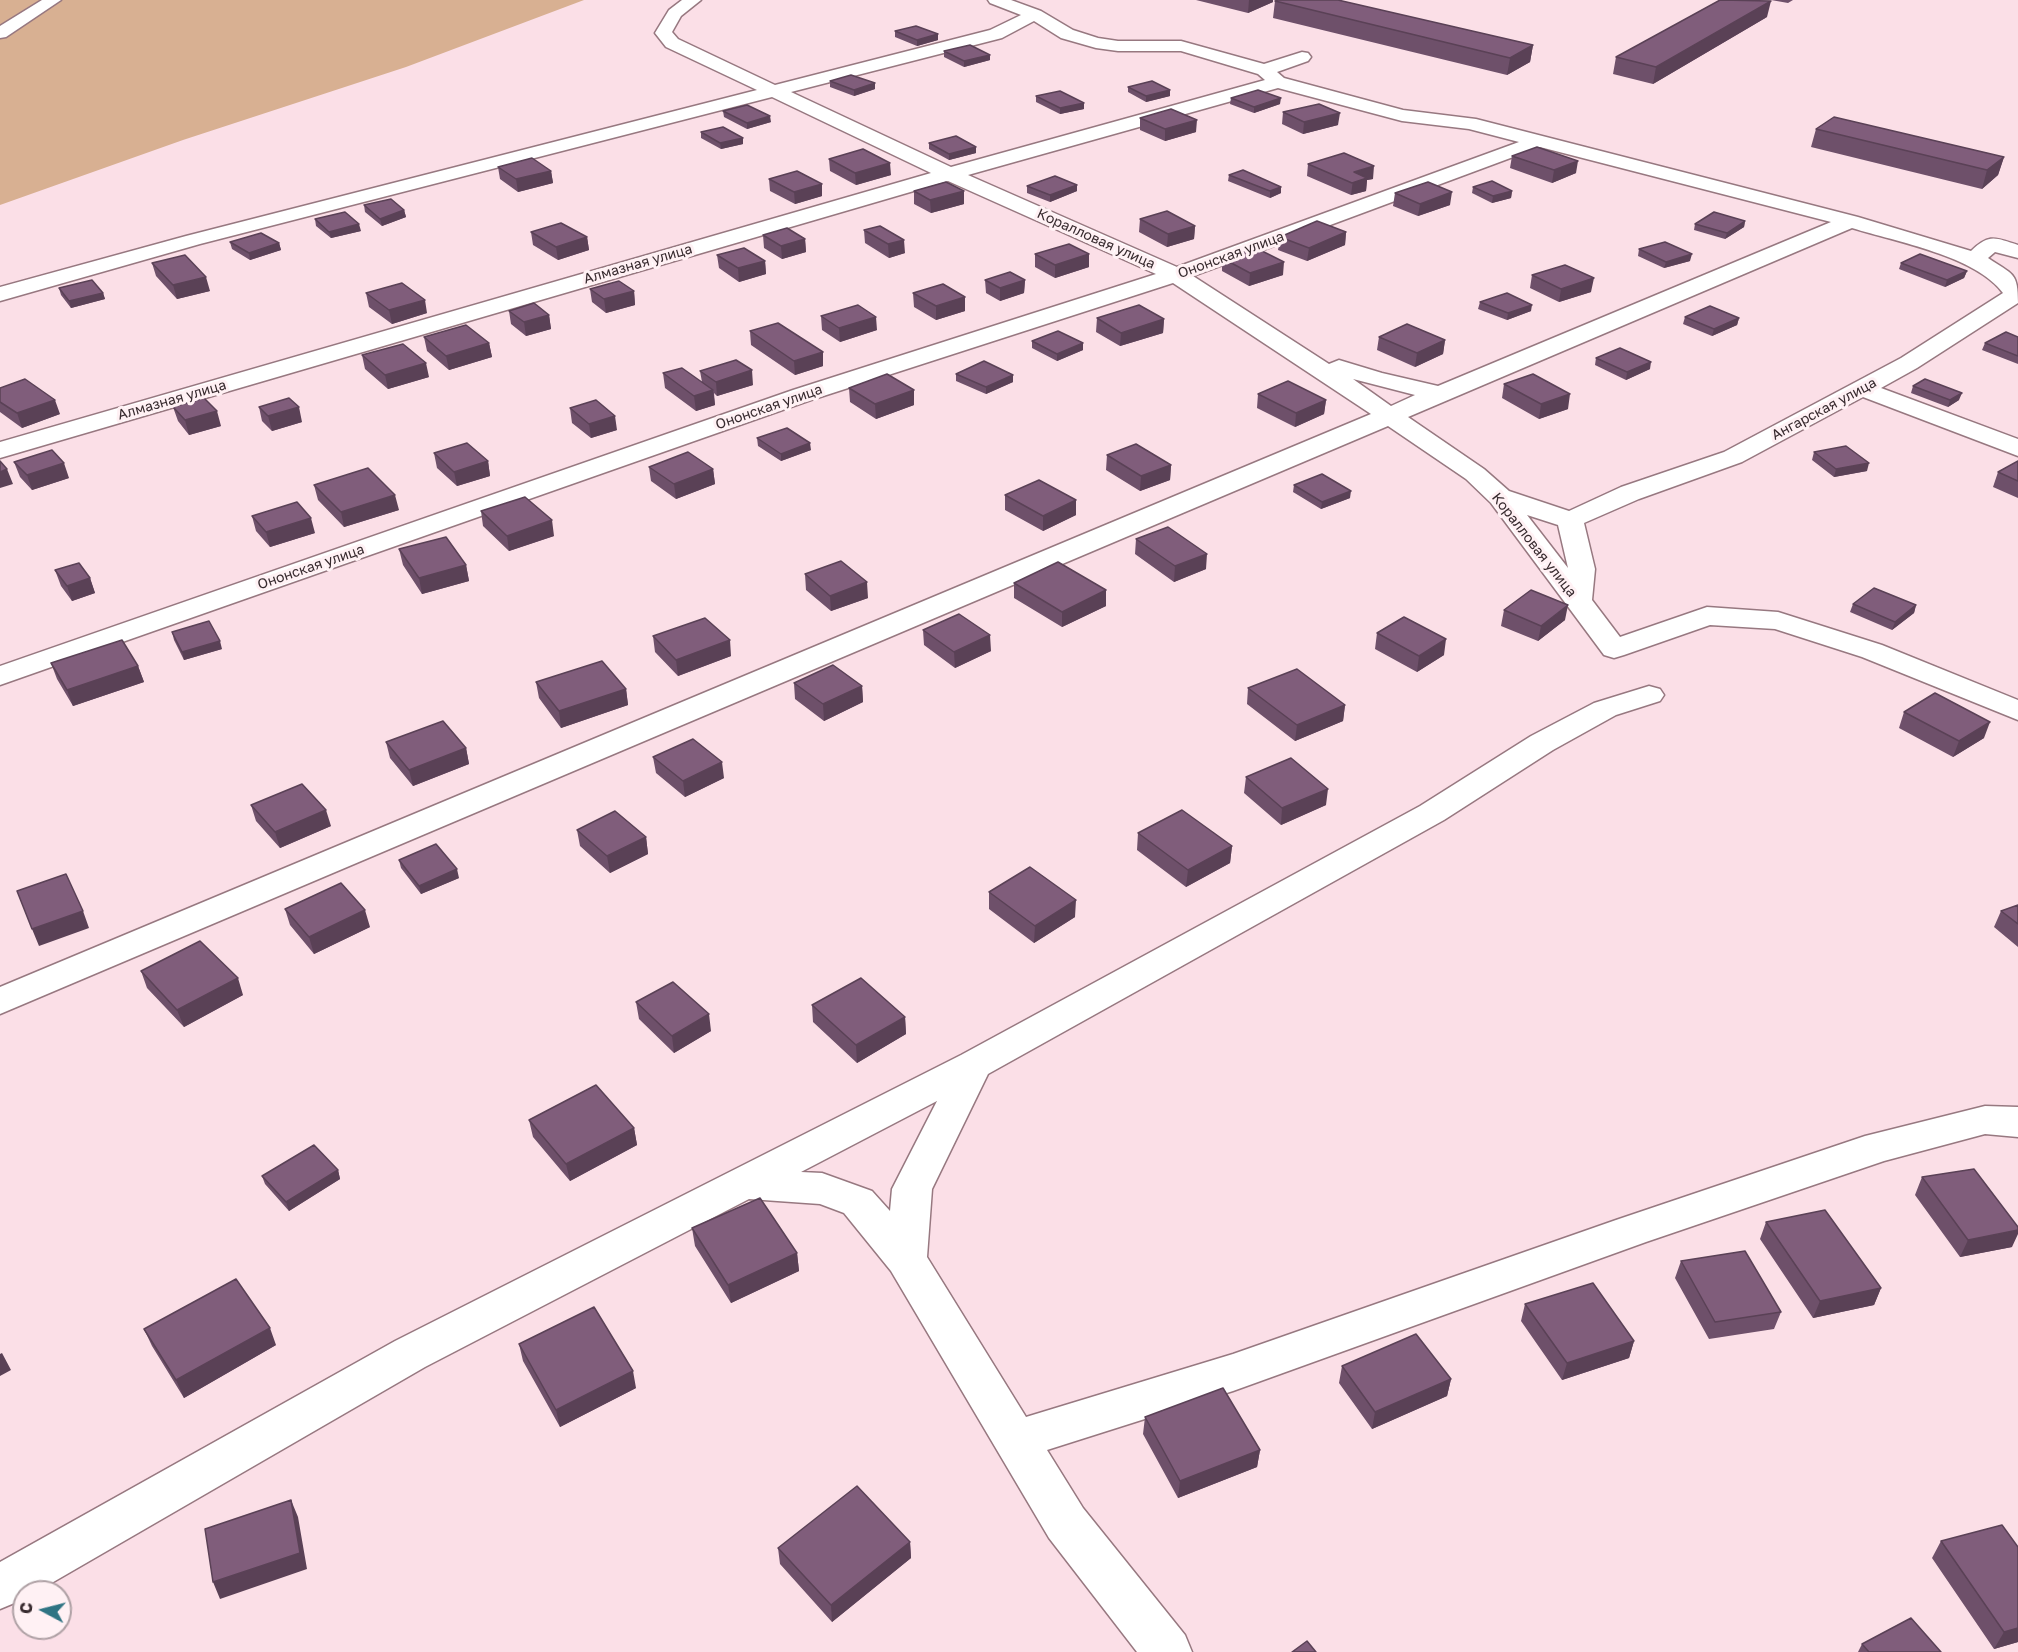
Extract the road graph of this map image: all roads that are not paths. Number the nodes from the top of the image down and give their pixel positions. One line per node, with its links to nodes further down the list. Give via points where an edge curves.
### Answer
1 (53, 0): 5 (street)
2 (693, 0): 8 (street, Коралловая улица, via 675,13 663,33 672,43)
3 (996, 0): 4 (street)
4 (1035, 14): 7 (street, via 1067,34 1096,43 1181,46 1215,54); 8 (street, via 996,34)
5 (0, 33)
6 (1302, 57): 7 (street, Алмазная улица)
7 (1271, 76): 9 (street, via 1402,115 1470,123); 10 (street, Алмазная улица)
8 (774, 91): 10 (street, Коралловая улица); 16 (street, via 204,237)
9 (1539, 141): 11 (street); 15 (street, Ононская улица)
10 (949, 174): 15 (street, Коралловая улица); 22 (street, Алмазная улица)
11 (1851, 221): 13 (street); 19 (street)
12 (2018, 240): 13 (street, via 2000,236)
13 (1983, 252): 14 (street); 18 (street, Ангарская улица, via 2016,295)
14 (2018, 252)
15 (1176, 275): 17 (street, Коралловая улица); 26 (street, Ононская улица, via 802,396)
16 (0, 294)
17 (1298, 353): 19 (street, via 1375,379); 20 (street, Коралловая улица)
18 (1863, 389): 21 (street); 24 (street, Ангарская улица, via 1733,457 1630,493)
19 (1441, 394): 20 (street)
20 (1392, 415): 23 (street, Коралловая улица, via 1475,474); 29 (street)
21 (2018, 448)
22 (0, 450)
23 (1500, 497): 24 (street); 25 (street, Коралловая улица)
24 (1570, 520): 25 (street, via 1583,581)
25 (1577, 601): 28 (street, Коралловая улица, via 1614,649 1707,616 1778,621 1872,651)
26 (0, 676)
27 (1649, 694): 30 (street, via 1605,709 1542,743 1432,813)
28 (2018, 711)
29 (0, 1001)
30 (974, 1065): 32 (street); 33 (street, via 912,1189)
31 (2018, 1122): 34 (street, via 1985,1120 1879,1147 1233,1372)
32 (745, 1183): 33 (street, via 822,1189 858,1203); 35 (street, via 410,1354)
33 (906, 1259): 34 (street)
34 (1016, 1440): 36 (street, via 1066,1523)
35 (0, 1587)
36 (1167, 1652)

